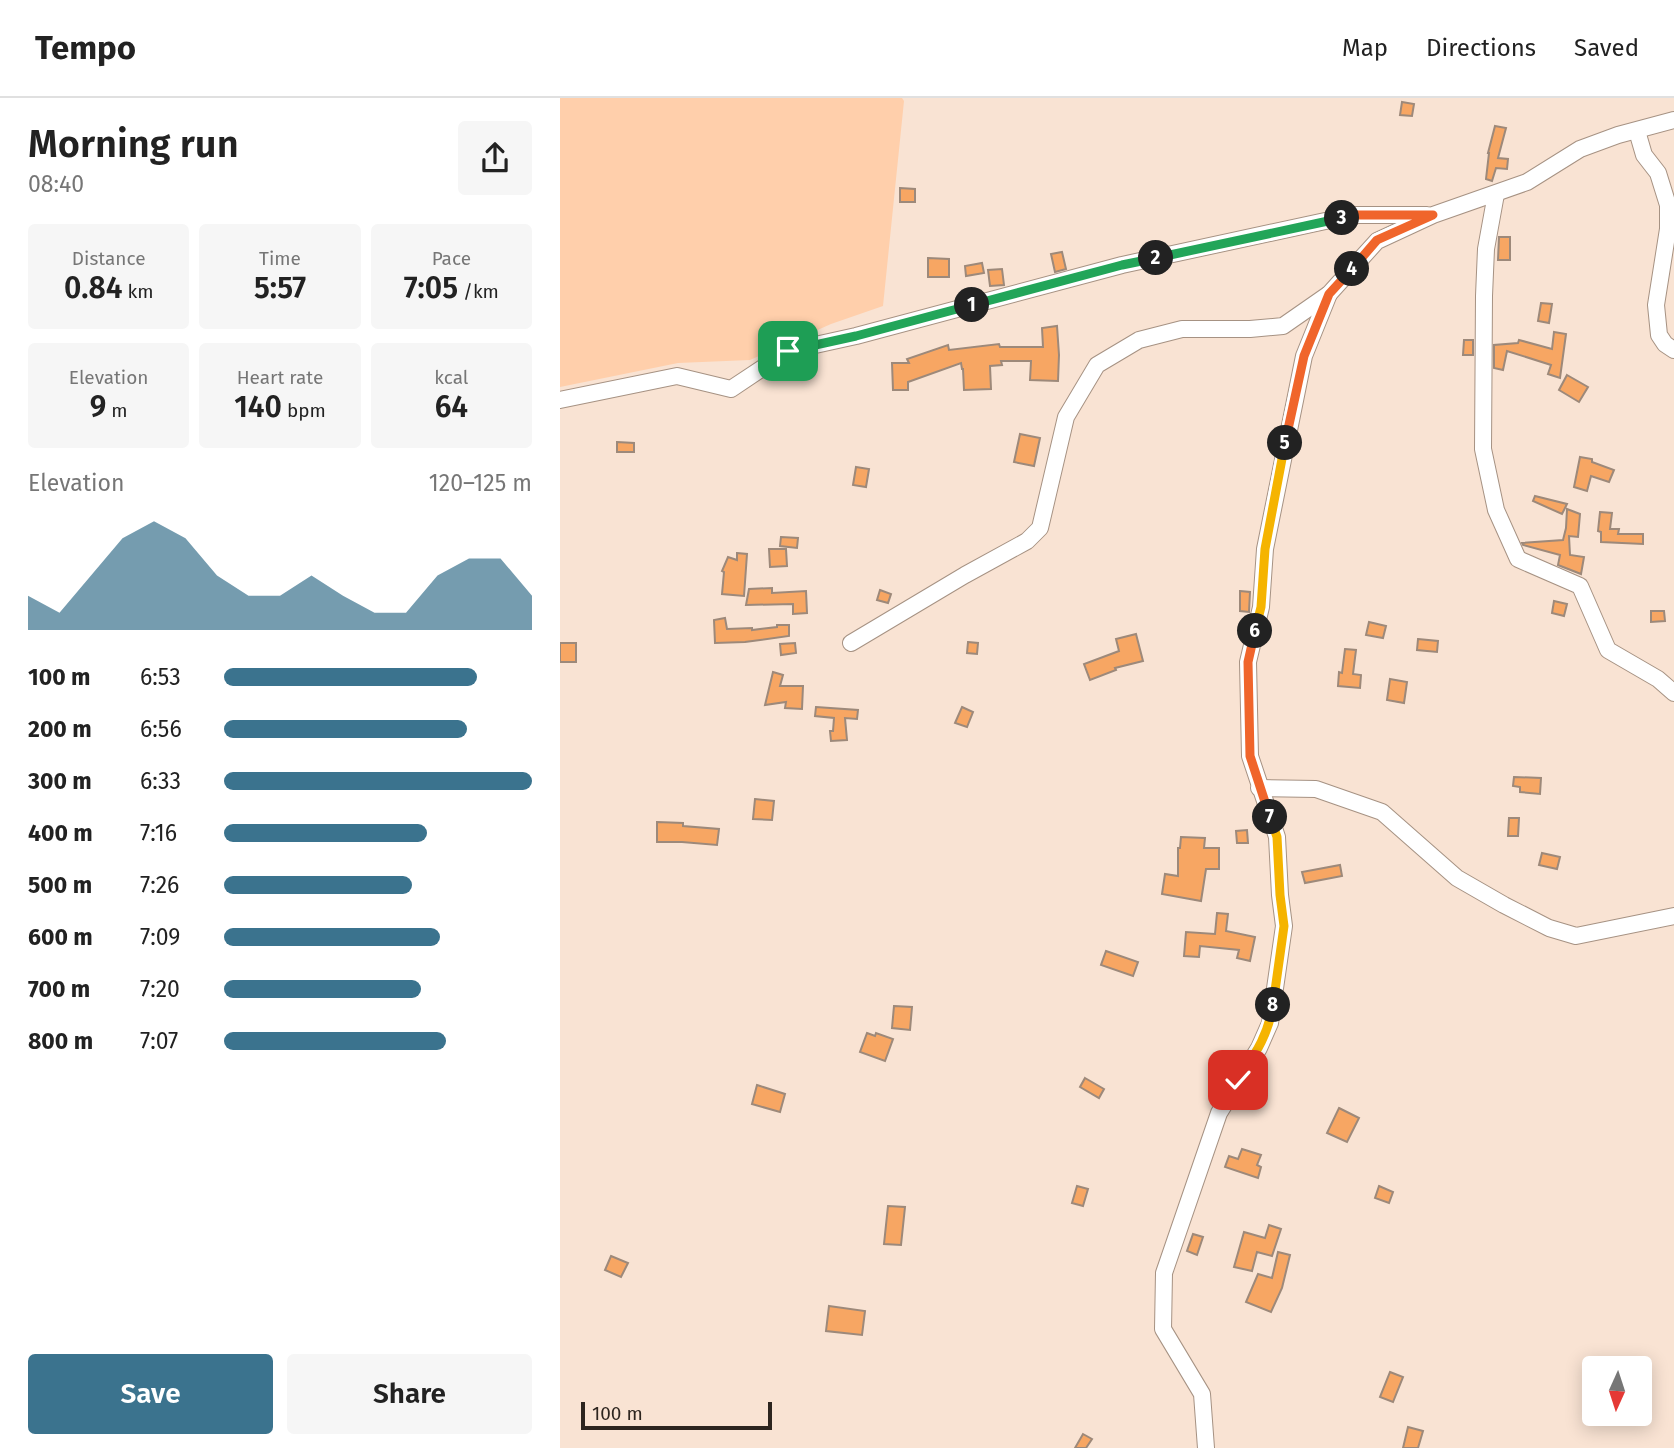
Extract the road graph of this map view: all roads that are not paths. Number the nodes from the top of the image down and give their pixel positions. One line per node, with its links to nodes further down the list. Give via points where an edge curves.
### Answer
1 (1674, 120): 2 (street)
2 (1637, 131): 3 (street, via 1580,149 1527,182); 8 (street, via 1668,205 1656,305 1659,335)
3 (1496, 194): 4 (street); 11 (street, via 1486,249 1483,449 1496,510 1517,559 1580,586 1608,650)
4 (1433, 215): 5 (street, via 1377,240); 9 (street, via 1353,215 1122,265 788,351 731,389 677,376)
5 (1329, 294): 6 (street); 7 (street)
6 (1283, 326): 7 (street); 10 (street, via 1182,329 1139,340 1097,365 1066,417 1040,528 1027,541)
7 (1308, 345): 12 (street, via 1268,536 1261,607 1248,662 1250,756)
8 (1674, 349)
9 (560, 400)
10 (851, 643)
11 (1674, 693)
12 (1259, 788): 13 (street, via 1316,789 1382,812 1457,878 1549,928 1576,936); 14 (street, via 1277,837 1284,926 1270,1023 1219,1113 1164,1273 1163,1329 1202,1394)
13 (1674, 916)
14 (1206, 1448)

